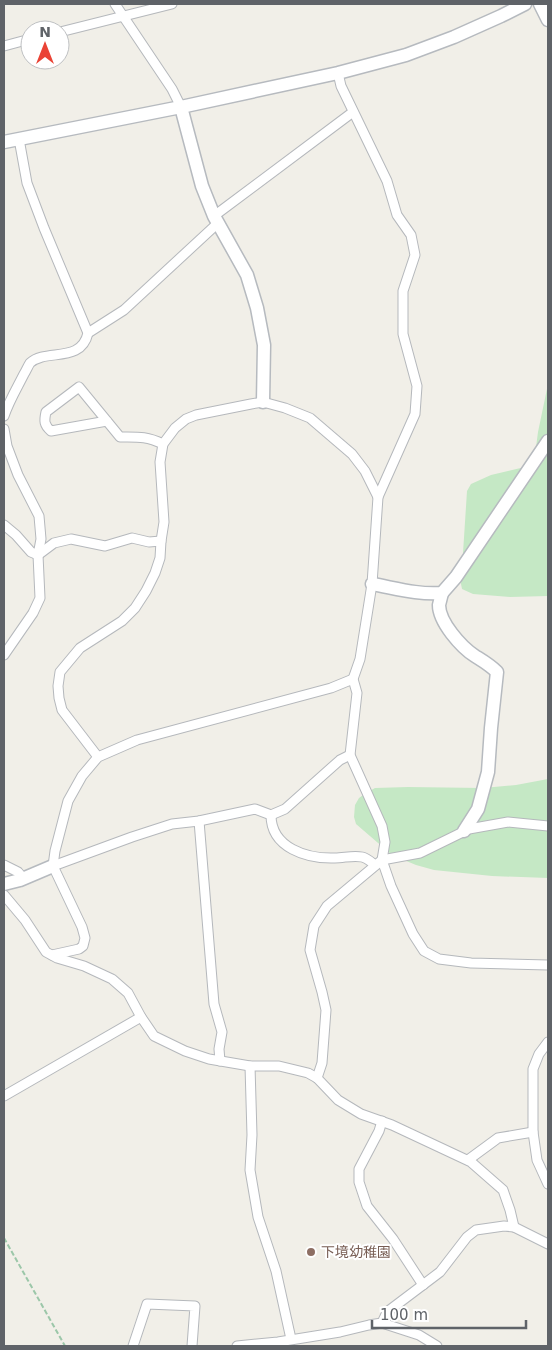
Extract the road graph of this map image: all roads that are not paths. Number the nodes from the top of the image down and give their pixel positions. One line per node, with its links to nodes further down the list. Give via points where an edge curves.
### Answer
1 (115, 4): 5 (street)
2 (172, 4): 5 (street)
3 (525, 4): 10 (street, via 406,55)
4 (540, 4): 6 (street)
5 (122, 16): 7 (street); 11 (street)
6 (548, 20)
7 (70, 29)
8 (20, 42): 9 (street)
9 (4, 46)
10 (338, 73): 11 (street); 12 (street)
11 (181, 107): 13 (street); 15 (street, via 202,186)
12 (353, 112): 15 (street); 23 (street, via 387,181 397,215 411,235 415,255 404,291 404,334 418,386 416,414)
13 (20, 139): 14 (street); 16 (street, via 27,183)
14 (4, 142)
15 (216, 220): 16 (street, via 124,310); 17 (street, via 247,275 257,308 264,345)
16 (88, 334): 18 (street, via 86,342 78,349 40,358 30,364)
17 (263, 402): 22 (street, via 186,419); 23 (street, via 310,418 352,454)
18 (4, 416)
19 (107, 421): 19 (street, via 79,387 46,412 44,420 51,431); 22 (street, via 120,437 140,436)
20 (4, 430): 26 (street, via 18,475 39,516 41,539)
21 (548, 441): 28 (street)
22 (162, 444): 25 (street, via 164,522)
23 (378, 497): 27 (street)
24 (4, 525): 26 (street)
25 (161, 541): 26 (street, via 132,538 105,546 71,539 54,543); 32 (street, via 155,573 135,608 122,621 80,648 60,672 58,686 62,710)
26 (38, 555): 29 (street, via 40,598)
27 (372, 584): 28 (street, via 418,593); 30 (street, via 360,659)
28 (442, 593): 36 (street, via 439,606 444,622 457,640 497,672 488,772 478,809)
29 (4, 655)
30 (353, 679): 31 (street, via 357,693); 32 (street, via 331,688 137,740)
31 (350, 755): 33 (street, via 340,760 285,809); 37 (street, via 382,826 385,842)
32 (98, 757): 39 (street, via 68,800)
33 (271, 815): 34 (street, via 255,809); 37 (street, via 271,826 281,843 300,854 320,858 364,857)
34 (200, 821): 39 (street, via 172,824); 47 (street, via 214,1004 222,1032)
35 (548, 826): 36 (street, via 508,822)
36 (464, 831): 37 (street, via 420,853)
37 (378, 863): 44 (street, via 424,951 439,959 471,963); 49 (street, via 327,906 314,926 310,950 326,1010 322,1063)
38 (4, 865): 40 (street)
39 (53, 866): 40 (street); 43 (street, via 79,920 84,938 79,949)
40 (24, 878): 41 (street)
41 (4, 884)
42 (4, 895): 43 (street, via 46,952)
43 (52, 955): 45 (street, via 112,979 128,994)
44 (548, 965)
45 (141, 1017): 47 (street, via 154,1036 185,1051); 50 (street)
46 (548, 1042): 52 (street, via 533,1069)
47 (220, 1061): 48 (street)
48 (250, 1066): 49 (street, via 279,1066); 59 (street, via 250,1170 258,1217 276,1271)
49 (317, 1078): 51 (street, via 338,1100 361,1114)
50 (4, 1096)
51 (382, 1121): 53 (street); 57 (street, via 359,1169 359,1182 367,1206 394,1239)
52 (533, 1132): 53 (street, via 498,1138); 54 (street, via 537,1160)
53 (468, 1160): 55 (street, via 503,1190)
54 (548, 1184)
55 (514, 1227): 56 (street); 57 (street, via 476,1230 440,1272)
56 (548, 1244)
57 (423, 1285): 58 (street, via 387,1312)
58 (382, 1323): 59 (street); 64 (street, via 419,1335)
59 (291, 1340): 60 (street)
60 (279, 1344): 63 (street)
61 (133, 1346): 62 (street, via 147,1304 195,1306)
62 (192, 1346)
63 (237, 1346)
64 (437, 1346)

